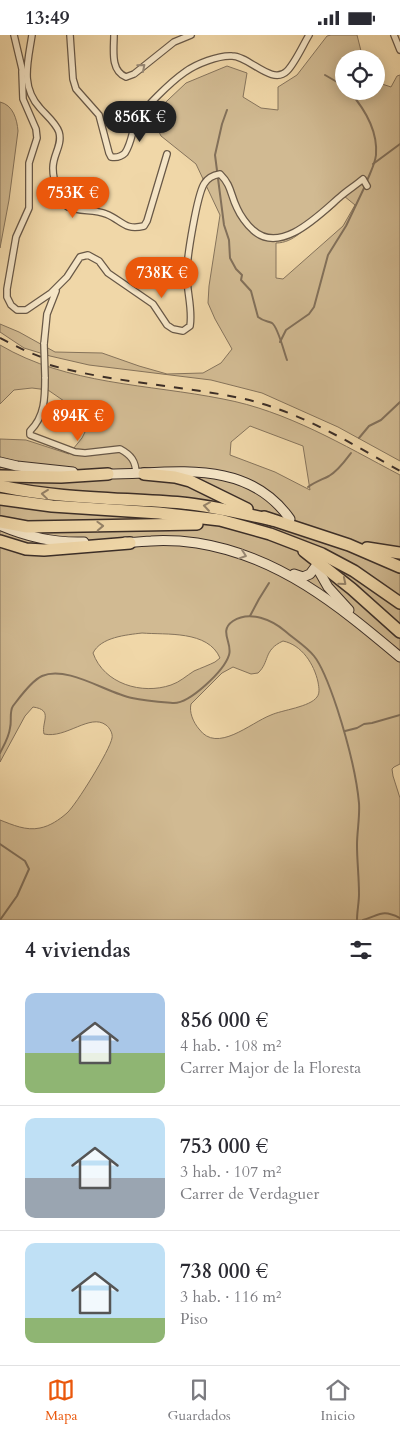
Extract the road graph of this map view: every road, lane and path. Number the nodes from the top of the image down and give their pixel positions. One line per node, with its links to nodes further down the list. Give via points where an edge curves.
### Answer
1 (14, 35): 9 (street)
2 (32, 35): 9 (street)
3 (70, 35): 6 (street, via 76,89 99,115 109,153 116,158 126,151 140,116 186,71 208,61 232,56 270,75 280,75 287,71)
4 (114, 35): 5 (street, one-way to 5, via 115,64 126,77 174,42)
5 (191, 35)
6 (309, 35)
7 (394, 35): 8 (street)
8 (400, 50)
9 (24, 74): 10 (street, via 32,99 59,131 60,141 52,168 59,196 69,207 107,214 127,227 144,226); 12 (street, via 23,99 37,138 29,163 29,208 16,237 7,297 17,311 26,311)
10 (167, 154)
11 (367, 186): 12 (street, via 363,179 318,217 283,238 270,239 253,231 237,207 228,181 220,174 212,175 204,183 192,239 187,270 192,315 190,326 183,331 167,325 153,304 88,255 80,257)
12 (58, 288): 15 (street, bridge, via 47,314 44,345 46,397 42,414 30,435 75,452 120,449 133,458)
13 (0, 462): 14 (main road, via 31,468)
14 (108, 474): 15 (main road); 16 (highway)
15 (140, 474): 19 (main road, via 190,471 224,475 262,491); 20 (highway, via 190,481)
16 (0, 476)
17 (0, 486): 20 (highway, one-way to 17, via 214,507 93,499)
18 (0, 499): 22 (highway, via 220,520)
19 (290, 519)
20 (272, 520): 26 (highway)
21 (0, 523): 22 (highway, one-way to 22, via 34,527 204,524); 25 (main road, via 24,534 53,540)
22 (270, 534): 24 (highway)
23 (0, 541): 25 (highway, via 26,549 44,550)
24 (291, 541): 30 (highway, via 354,571); 31 (highway, one-way to 31)
25 (130, 543): 28 (main road, one-way to 28, via 196,543)
26 (349, 545): 27 (highway); 29 (highway)
27 (400, 553)
28 (275, 567): 32 (main road, via 309,587); 32 (main road, via 304,577 316,566 339,600)
29 (400, 567)
30 (400, 603)
31 (400, 632)
32 (372, 633): 33 (main road)
33 (400, 657)

